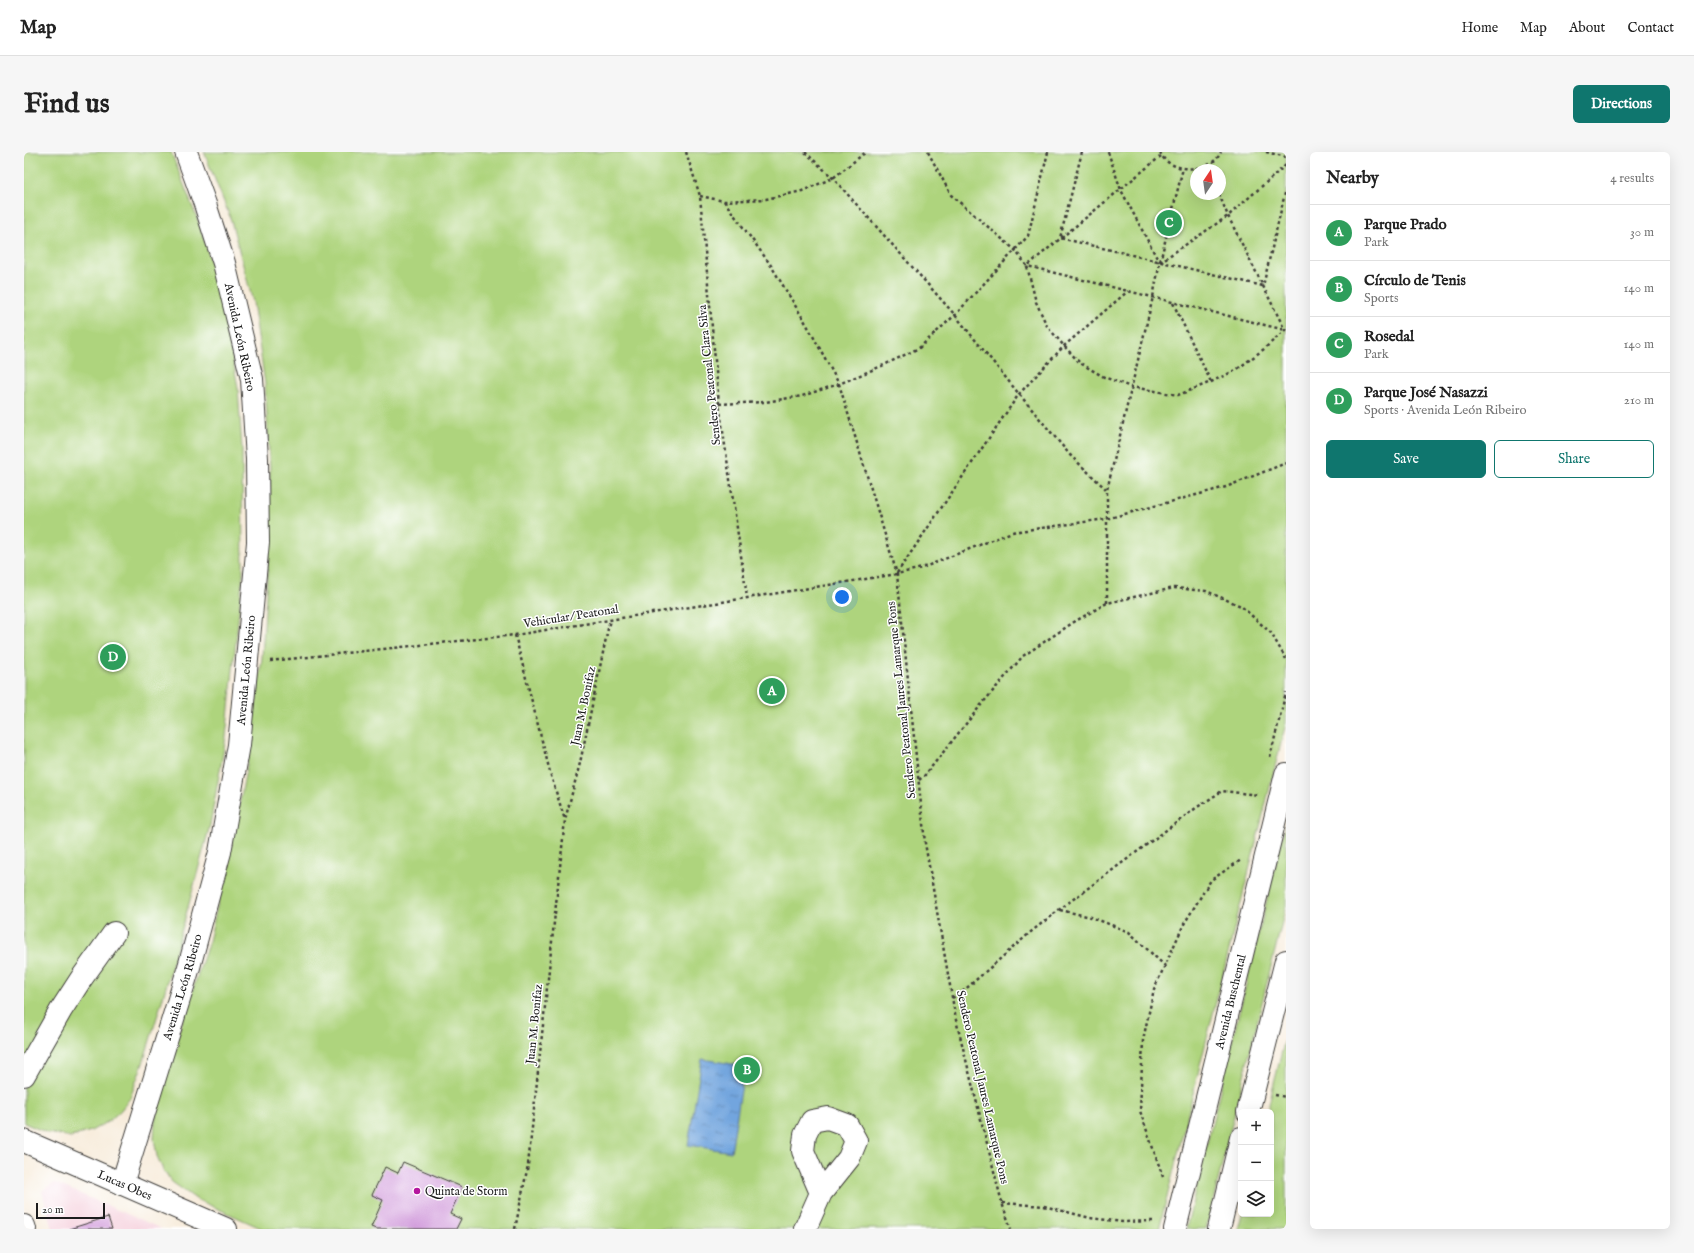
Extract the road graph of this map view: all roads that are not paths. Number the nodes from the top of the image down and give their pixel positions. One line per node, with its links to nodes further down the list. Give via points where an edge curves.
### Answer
1 (186, 152): 9 (street, Avenida León Ribeiro, via 224,263 252,379 257,459 258,542 239,745 220,852 189,967)
2 (1286, 774): 11 (street, Avenida Buschental)
3 (114, 933): 5 (street, via 65,1004)
4 (1286, 961): 6 (street)
5 (24, 1075)
6 (1249, 1109)
7 (24, 1141): 9 (street, Lucas Obes)
8 (1239, 1145): 14 (street)
9 (122, 1184): 12 (street, Lucas Obes)
10 (821, 1192): 13 (street)
11 (1166, 1225)
12 (226, 1229)
13 (805, 1229)
14 (1218, 1229)

